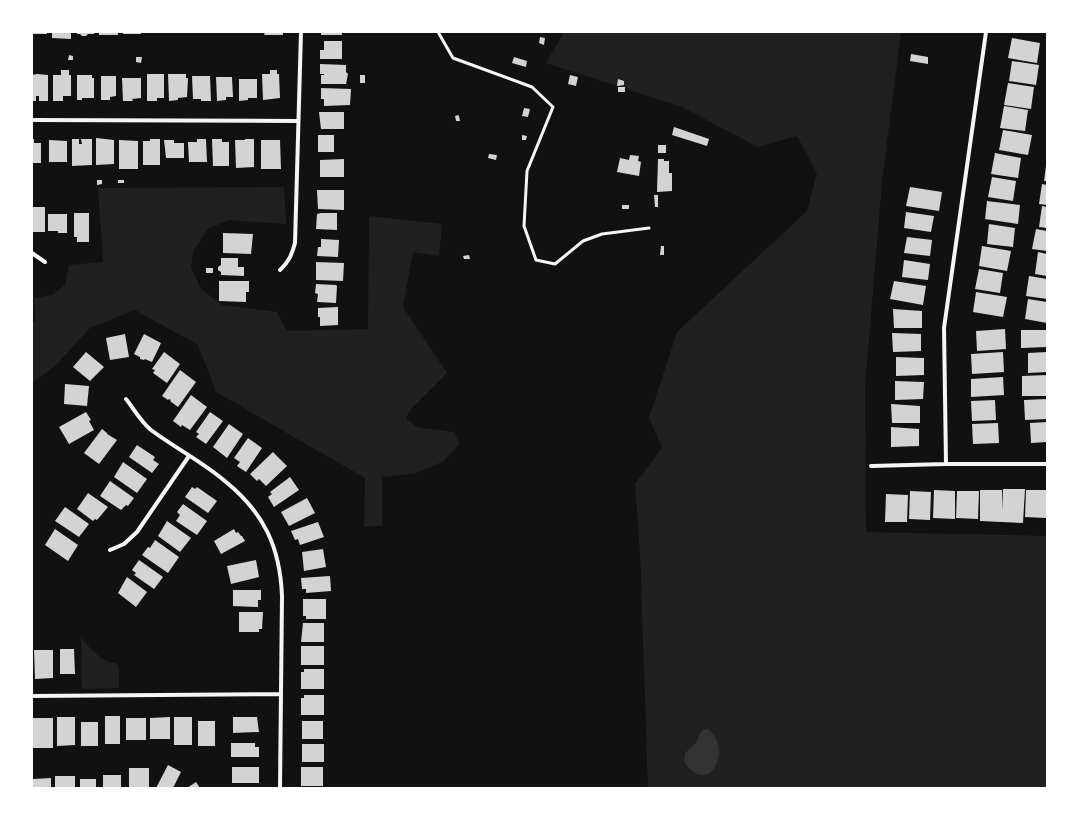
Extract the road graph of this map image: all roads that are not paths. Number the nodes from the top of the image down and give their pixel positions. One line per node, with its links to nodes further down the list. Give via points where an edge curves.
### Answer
1 (301, 32): 5 (street)
2 (438, 32): 6 (lane, via 453,58 532,87 553,107 527,170 524,226 536,260 555,264 583,241 602,234)
3 (986, 32): 12 (street, via 944,328)
4 (32, 120): 5 (street)
5 (298, 121): 9 (street, via 295,243 292,255)
6 (649, 228)
7 (32, 253): 8 (street)
8 (45, 262)
9 (280, 270)
10 (126, 399): 11 (street, via 150,429)
11 (190, 456): 15 (street, via 137,532 124,544); 16 (street, via 226,482 250,504 273,543 281,575)
12 (946, 464): 13 (street); 14 (street)
13 (1047, 464)
14 (871, 466)
15 (110, 550)
16 (280, 694): 17 (street); 18 (street)
17 (32, 696)
18 (280, 788)

